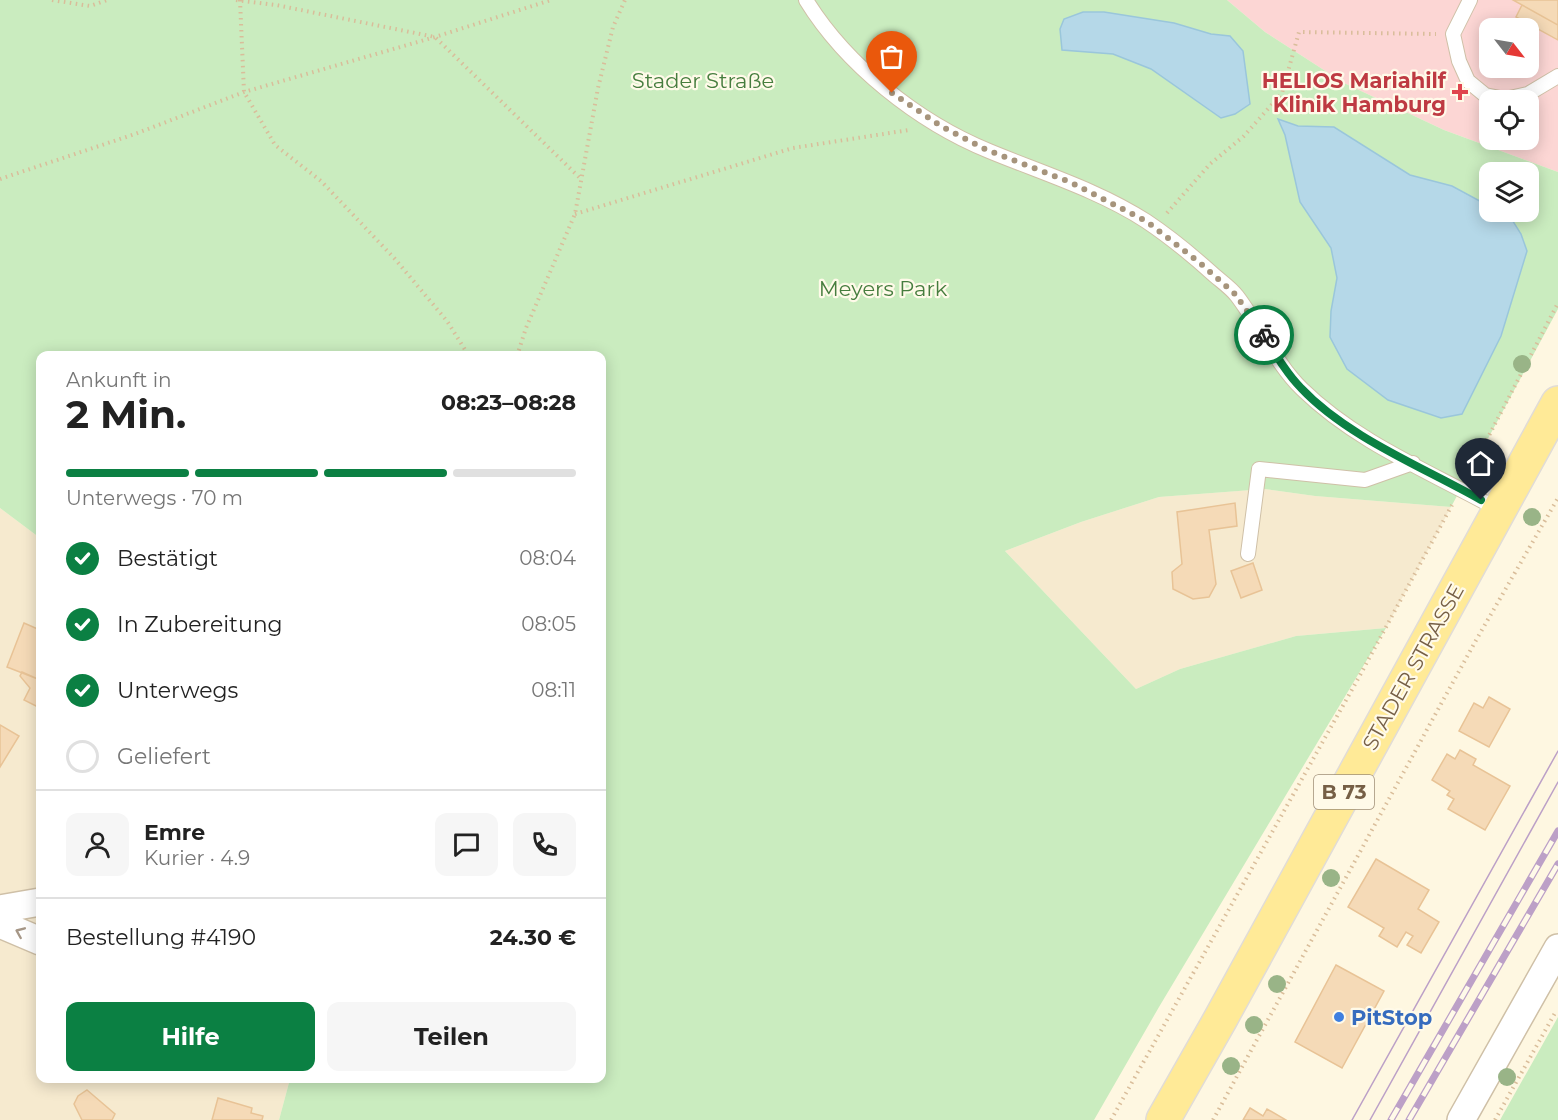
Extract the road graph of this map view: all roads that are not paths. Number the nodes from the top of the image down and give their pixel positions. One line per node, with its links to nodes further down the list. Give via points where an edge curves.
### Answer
1 (806, 0): 5 (lane, via 830,35 857,64 941,126 987,150 1105,198 1154,227 1235,294 1300,388 1334,417)
2 (1470, 0): 3 (lane, via 1454,34 1468,81 1485,95 1505,99 1528,94)
3 (1558, 76)
4 (1558, 403): 6 (main road, STADER STRASSE / B 73)
5 (1413, 463): 6 (lane); 7 (lane, via 1365,480 1259,469)
6 (1501, 511): 13 (main road, STADER STRASSE / B 73)
7 (1248, 554)
8 (36, 903): 9 (street)
9 (0, 909)
10 (0, 924): 11 (street, one-way to 10)
11 (36, 939)
12 (1558, 948): 14 (street)
13 (1163, 1120)
14 (1461, 1120)

